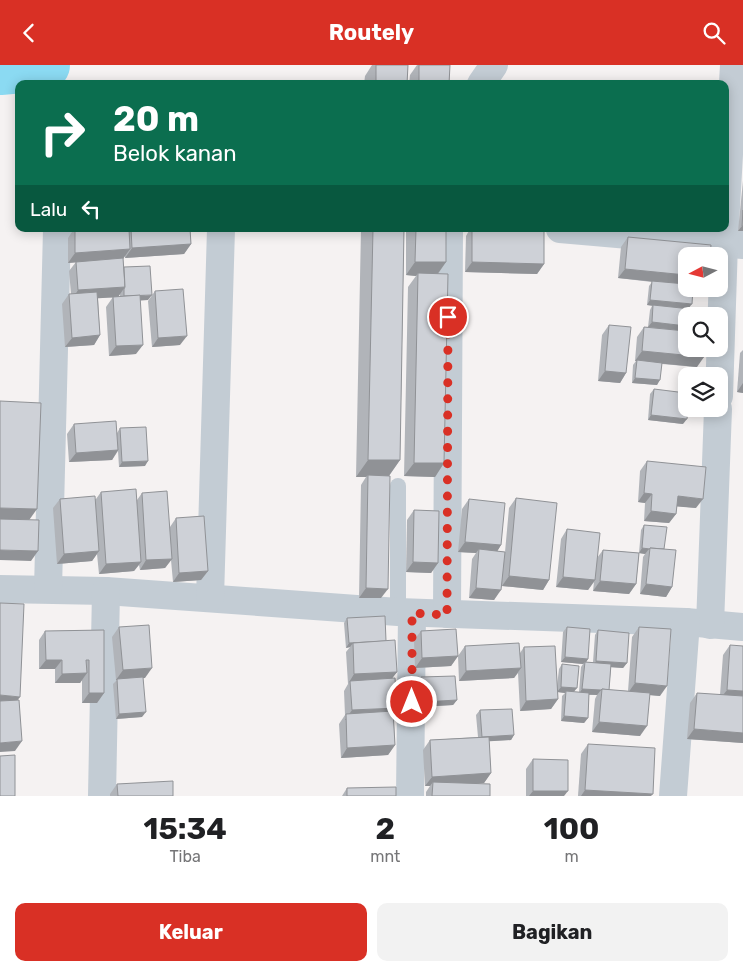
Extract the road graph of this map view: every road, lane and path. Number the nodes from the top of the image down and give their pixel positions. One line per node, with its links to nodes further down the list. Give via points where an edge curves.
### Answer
1 (494, 65): 5 (street)
2 (730, 65): 3 (street)
3 (734, 65): 4 (street); 10 (street)
4 (743, 65)
5 (484, 80)
6 (57, 232): 15 (street, via 66,266)
7 (221, 232): 17 (street)
8 (449, 232): 19 (street)
9 (595, 232): 10 (street)
10 (734, 244): 11 (street)
11 (722, 367)
12 (717, 417): 20 (street)
13 (398, 486): 18 (lane)
14 (0, 589): 15 (street)
15 (48, 589): 16 (street)
16 (106, 591): 17 (street); 22 (street)
17 (210, 598): 18 (street)
18 (405, 613): 19 (street); 23 (street)
19 (447, 615): 20 (street)
20 (698, 623): 21 (street); 24 (street)
21 (743, 627)
22 (102, 796)
23 (410, 796)
24 (673, 796)

